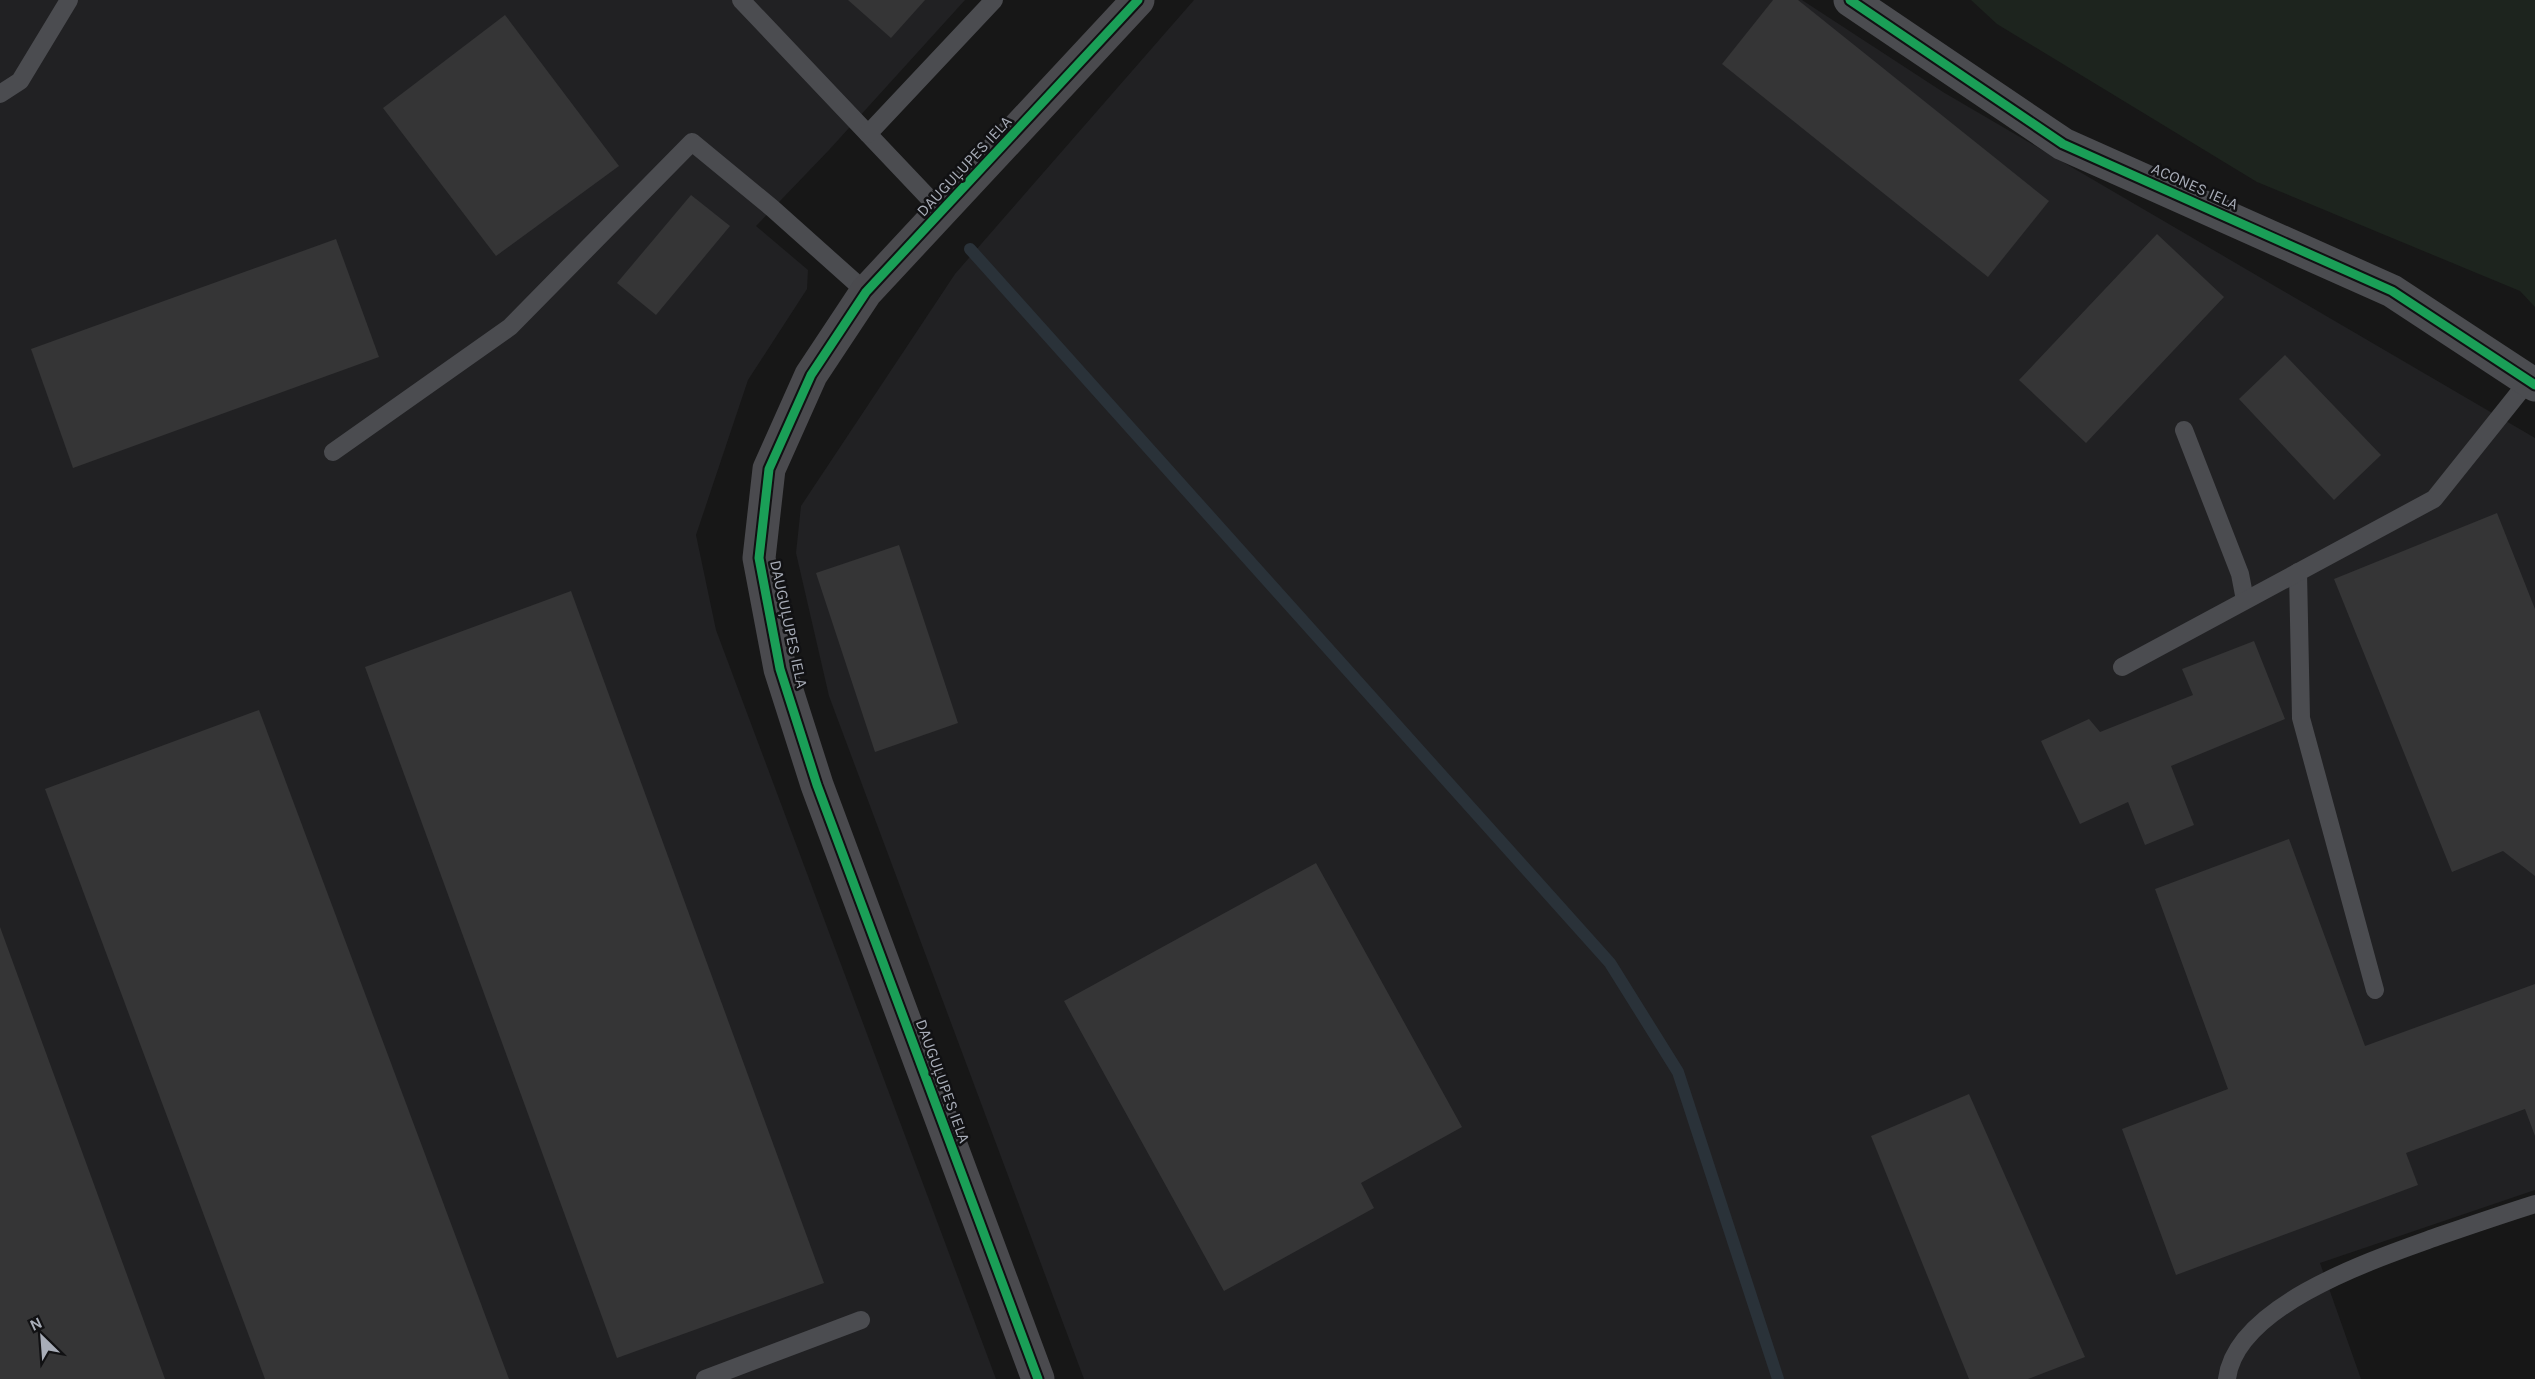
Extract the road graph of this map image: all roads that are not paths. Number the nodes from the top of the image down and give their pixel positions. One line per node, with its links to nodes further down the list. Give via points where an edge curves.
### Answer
1 (69, 0): 6 (lane, via 20,81)
2 (741, 0): 7 (lane)
3 (994, 0): 7 (lane)
4 (1138, 0): 8 (street, DAUGUĻUPES IELA)
5 (1850, 0): 10 (street, ACONES IELA, via 2063,144 2392,291)
6 (0, 94)
7 (868, 134): 8 (lane)
8 (942, 212): 9 (street, DAUGUĻUPES IELA)
9 (866, 292): 12 (lane, via 692,142 510,327); 20 (street, DAUGUĻUPES IELA, via 811,375 769,469 759,558 780,669 817,785)
10 (2532, 383): 13 (lane, via 2434,499)
11 (2184, 430): 14 (lane, via 2240,574)
12 (333, 452)
13 (2298, 572): 14 (lane); 16 (lane, via 2301,718)
14 (2246, 600): 15 (lane)
15 (2122, 667)
16 (2375, 990)
17 (2535, 1204): 21 (lane, via 2364,1262 2314,1285 2249,1335 2229,1365)
18 (861, 1320): 19 (lane)
19 (705, 1379)
20 (1038, 1379)
21 (2227, 1379)

